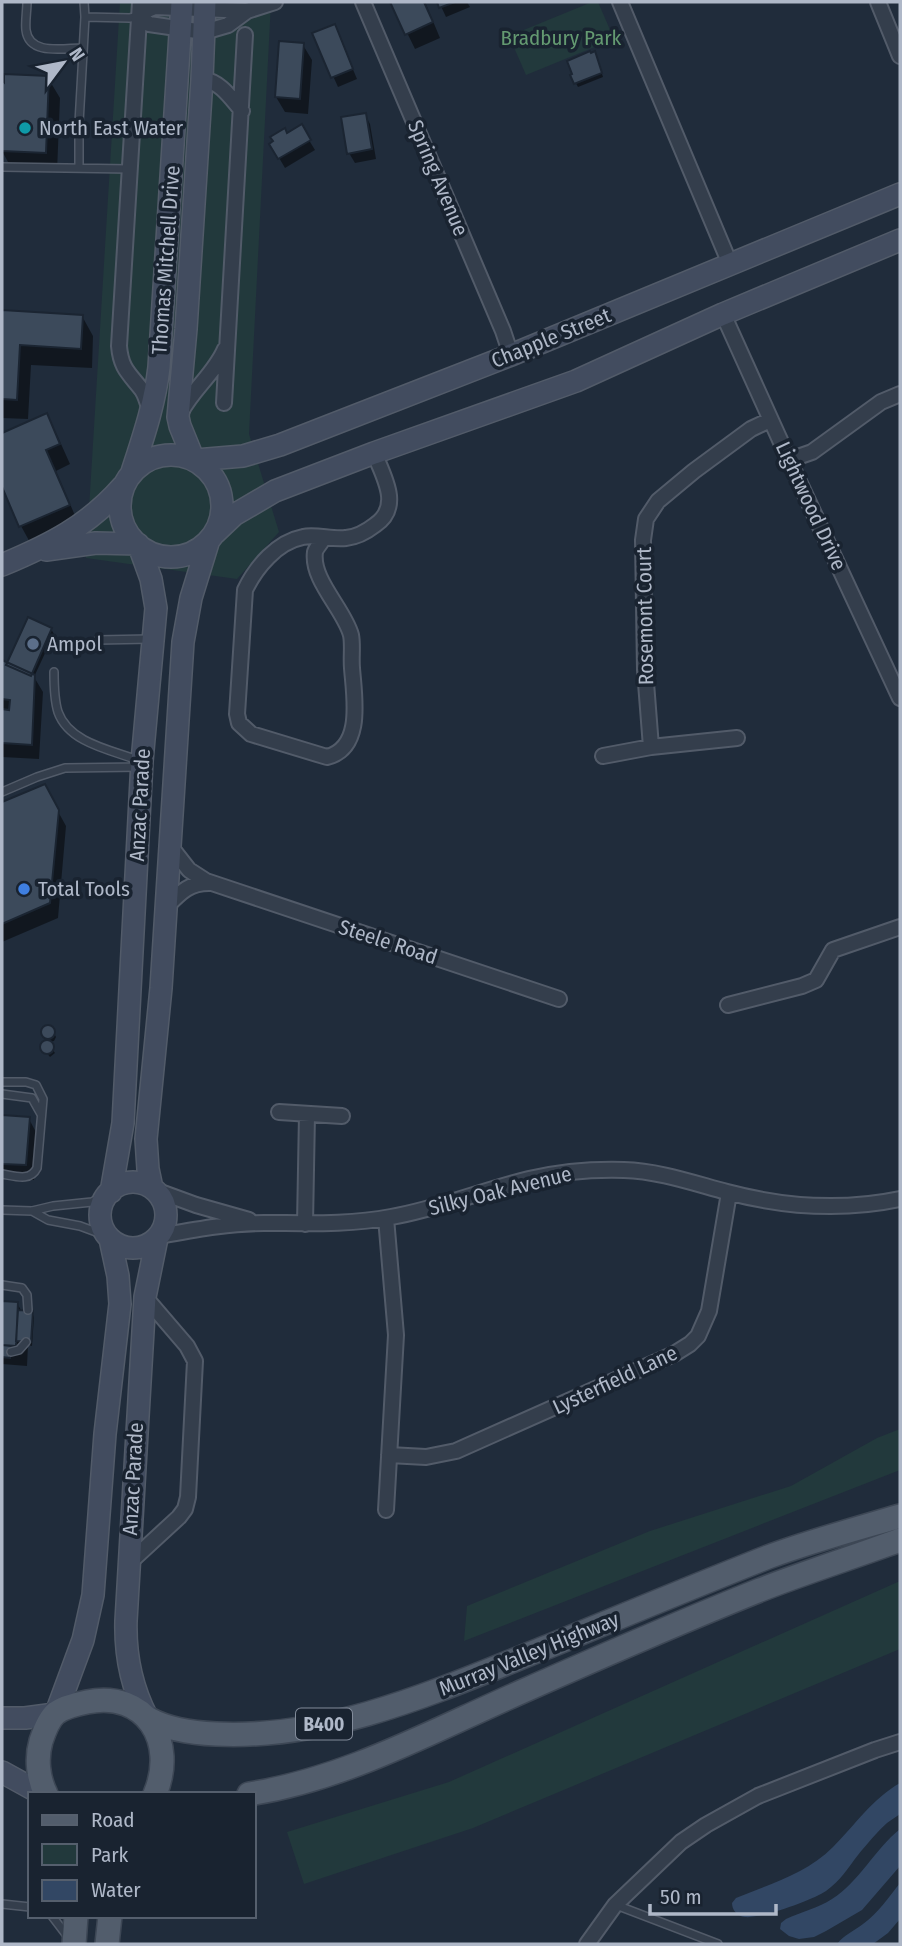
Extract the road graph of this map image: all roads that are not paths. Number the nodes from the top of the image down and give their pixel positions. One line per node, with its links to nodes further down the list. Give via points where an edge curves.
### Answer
1 (27, 2): 14 (lane, via 28,40 44,48)
2 (84, 2): 11 (lane)
3 (275, 2): 8 (street)
4 (363, 2): 27 (street, Spring Avenue)
5 (620, 2): 24 (street)
6 (878, 2): 15 (street)
7 (205, 6): 8 (street); 10 (street); 12 (main road, Thomas Mitchell Drive)
8 (247, 6): 12 (street, via 228,26)
9 (140, 9): 10 (street, via 149,24); 11 (lane, via 130,18); 21 (street)
10 (181, 12): 12 (street); 17 (main road, Thomas Mitchell Drive)
11 (85, 17): 14 (lane)
12 (204, 32): 16 (main road, Thomas Mitchell Drive)
13 (245, 35): 18 (street)
14 (82, 48): 20 (lane)
15 (900, 56)
16 (202, 79): 17 (main road); 18 (street, via 220,86); 31 (main road, Thomas Mitchell Drive)
17 (177, 89): 30 (main road, Thomas Mitchell Drive, via 160,359)
18 (242, 111): 26 (street)
19 (2, 167): 20 (lane)
20 (79, 168): 21 (lane)
21 (130, 169): 30 (street, via 118,346 125,370 144,393)
22 (900, 194): 24 (main road, Chapple Street)
23 (900, 240): 25 (main road)
24 (730, 264): 27 (main road, Chapple Street)
25 (723, 314): 32 (street, Lightwood Drive); 33 (main road, via 576,381)
26 (227, 344): 29 (street); 31 (street)
27 (511, 355): 34 (main road, Chapple Street, via 254,454)
28 (900, 394): 35 (street, via 881,402 812,452)
29 (224, 403)
30 (151, 412): 36 (main road, Thomas Mitchell Drive)
31 (178, 420): 34 (main road, Thomas Mitchell Drive)
32 (770, 420): 35 (street, Lightwood Drive); 47 (street, Rosemont Court, via 674,487 646,519 642,540)
33 (374, 453): 37 (main road, via 275,491 233,515); 38 (street, via 391,502 388,512 355,537)
34 (194, 459): 36 (main road, via 176,454 154,457); 37 (main road, via 213,476 221,494 222,519)
35 (789, 460): 45 (street, Lightwood Drive)
36 (129, 477): 39 (main road, via 120,514); 40 (main road, via 86,522)
37 (212, 538): 39 (main road, via 198,551 178,557 155,554); 51 (main road, Anzac Parade, via 184,634)
38 (323, 539): 38 (street, via 304,536 289,541 251,576 243,606 237,713 239,723 251,734 327,757 345,746 355,717 352,638 319,575 315,550)
39 (139, 545): 40 (main road, via 96,543); 42 (main road, Anzac Parade, via 154,597)
40 (30, 553): 41 (main road)
41 (2, 565)
42 (153, 639): 43 (lane); 49 (main road, Anzac Parade)
43 (98, 640)
44 (54, 673): 49 (lane, via 56,703 66,727)
45 (900, 698)
46 (737, 738): 47 (street)
47 (651, 747): 48 (street)
48 (603, 756)
49 (142, 764): 50 (lane, via 65,768); 65 (main road, Anzac Parade, via 122,1123)
50 (2, 792)
51 (170, 847): 52 (street, Steele Road, via 193,874); 53 (main road, Anzac Parade)
52 (218, 885): 53 (street, Steele Road, via 193,884); 55 (street, Steele Road)
53 (167, 906): 64 (main road, Anzac Parade, via 146,1139)
54 (900, 927): 56 (street, via 833,950 816,979 802,986)
55 (559, 999)
56 (728, 1005)
57 (2, 1082): 61 (lane, via 36,1085 43,1099)
58 (2, 1094): 61 (lane, via 32,1098)
59 (279, 1112): 60 (street)
60 (307, 1114): 62 (street); 72 (street)
61 (41, 1115): 63 (lane, via 34,1174)
62 (342, 1116)
63 (2, 1174)
64 (154, 1189): 65 (main road, via 131,1182); 71 (street, Silky Oak Avenue); 73 (main road, via 166,1213)
65 (110, 1193): 69 (lane, via 92,1202); 74 (main road, via 100,1214)
66 (729, 1193): 67 (street, Silky Oak Avenue, via 822,1207); 70 (street, Silky Oak Avenue, via 666,1175 590,1170 530,1179); 80 (street, Lysterfield Lane, via 709,1311 690,1345 456,1451 426,1457)
67 (900, 1199)
68 (2, 1210): 69 (lane)
69 (32, 1211): 74 (lane)
70 (386, 1218): 72 (street, Silky Oak Avenue); 80 (street, via 396,1335)
71 (264, 1223): 72 (street, Silky Oak Avenue); 73 (street, Silky Oak Avenue)
72 (304, 1224)
73 (158, 1237): 74 (main road, via 135,1249 121,1247); 76 (main road, Anzac Parade)
74 (109, 1238): 85 (main road, Anzac Parade, via 120,1304 93,1595 88,1624)
75 (2, 1285): 77 (lane, via 22,1288)
76 (145, 1297): 84 (main road, Anzac Parade); 84 (street, via 195,1361 188,1497 179,1517)
77 (27, 1310)
78 (26, 1342): 79 (lane)
79 (11, 1352)
80 (389, 1455): 81 (street)
81 (386, 1510)
82 (900, 1517): 87 (main road, Murray Valley Highway / B400, via 769,1557 450,1686 356,1717 241,1735 188,1731)
83 (900, 1540): 93 (main road, Murray Valley Highway / B400, via 760,1591 369,1760)
84 (128, 1564): 87 (main road, Anzac Parade, via 128,1661)
85 (55, 1714): 86 (main road); 87 (main road, B400, via 102,1700 124,1704); 91 (main road, via 39,1751)
86 (2, 1718)
87 (148, 1718): 92 (main road, via 162,1753)
88 (900, 1742): 95 (street, via 758,1796 706,1825 681,1842)
89 (2, 1772): 90 (main road)
90 (40, 1792)
91 (44, 1792)
92 (156, 1792)
93 (256, 1792)
94 (2, 1904): 96 (lane)
95 (615, 1905): 102 (street); 103 (lane)
96 (27, 1906)
97 (54, 1918): 100 (lane)
98 (76, 1918): 100 (main road)
99 (110, 1918): 101 (main road)
100 (73, 1944)
101 (107, 1944)
102 (587, 1944)
103 (718, 1944)

